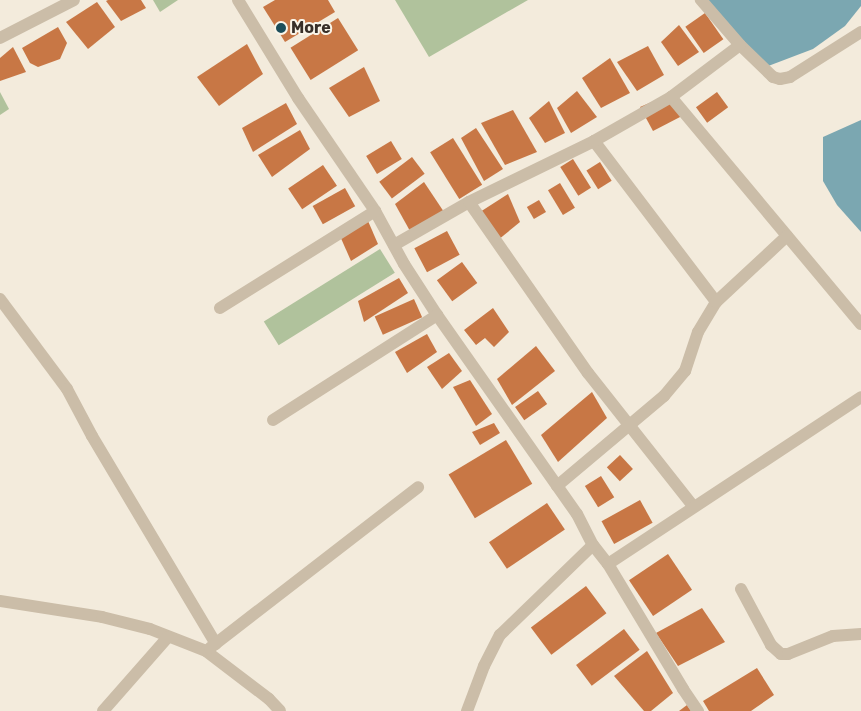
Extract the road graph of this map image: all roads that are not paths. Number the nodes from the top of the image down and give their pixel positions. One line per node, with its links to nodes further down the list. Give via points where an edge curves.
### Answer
1 (74, 0): 5 (street)
2 (238, 0): 10 (street, via 298,98)
3 (701, 0): 6 (street)
4 (861, 32): 6 (street, via 790,77 780,79 769,73)
5 (0, 38)
6 (740, 45): 7 (street)
7 (671, 97): 8 (street); 11 (street)
8 (594, 141): 9 (street); 14 (street)
9 (469, 202): 12 (street); 20 (street, via 588,373)
10 (375, 211): 12 (street); 15 (street)
11 (787, 236): 14 (street); 17 (street)
12 (394, 245): 16 (street)
13 (0, 299): 30 (street, via 67,390)
14 (716, 302): 20 (street, via 698,332 681,378)
15 (220, 308)
16 (437, 315): 19 (street); 21 (street)
17 (861, 324)
18 (861, 398): 23 (street)
19 (273, 420)
20 (630, 426): 21 (street); 23 (street)
21 (557, 486): 24 (street)
22 (418, 487): 30 (street)
23 (694, 506): 25 (street)
24 (593, 545): 25 (street); 33 (street, via 500,635)
25 (608, 564): 34 (street)
26 (741, 589): 28 (street, via 771,645 780,654 788,654 834,636)
27 (0, 601): 29 (street, via 102,617)
28 (861, 634)
29 (168, 637): 30 (street); 31 (street)
30 (211, 648): 32 (street)
31 (103, 711)
32 (280, 711)
33 (467, 711)
34 (698, 711)

